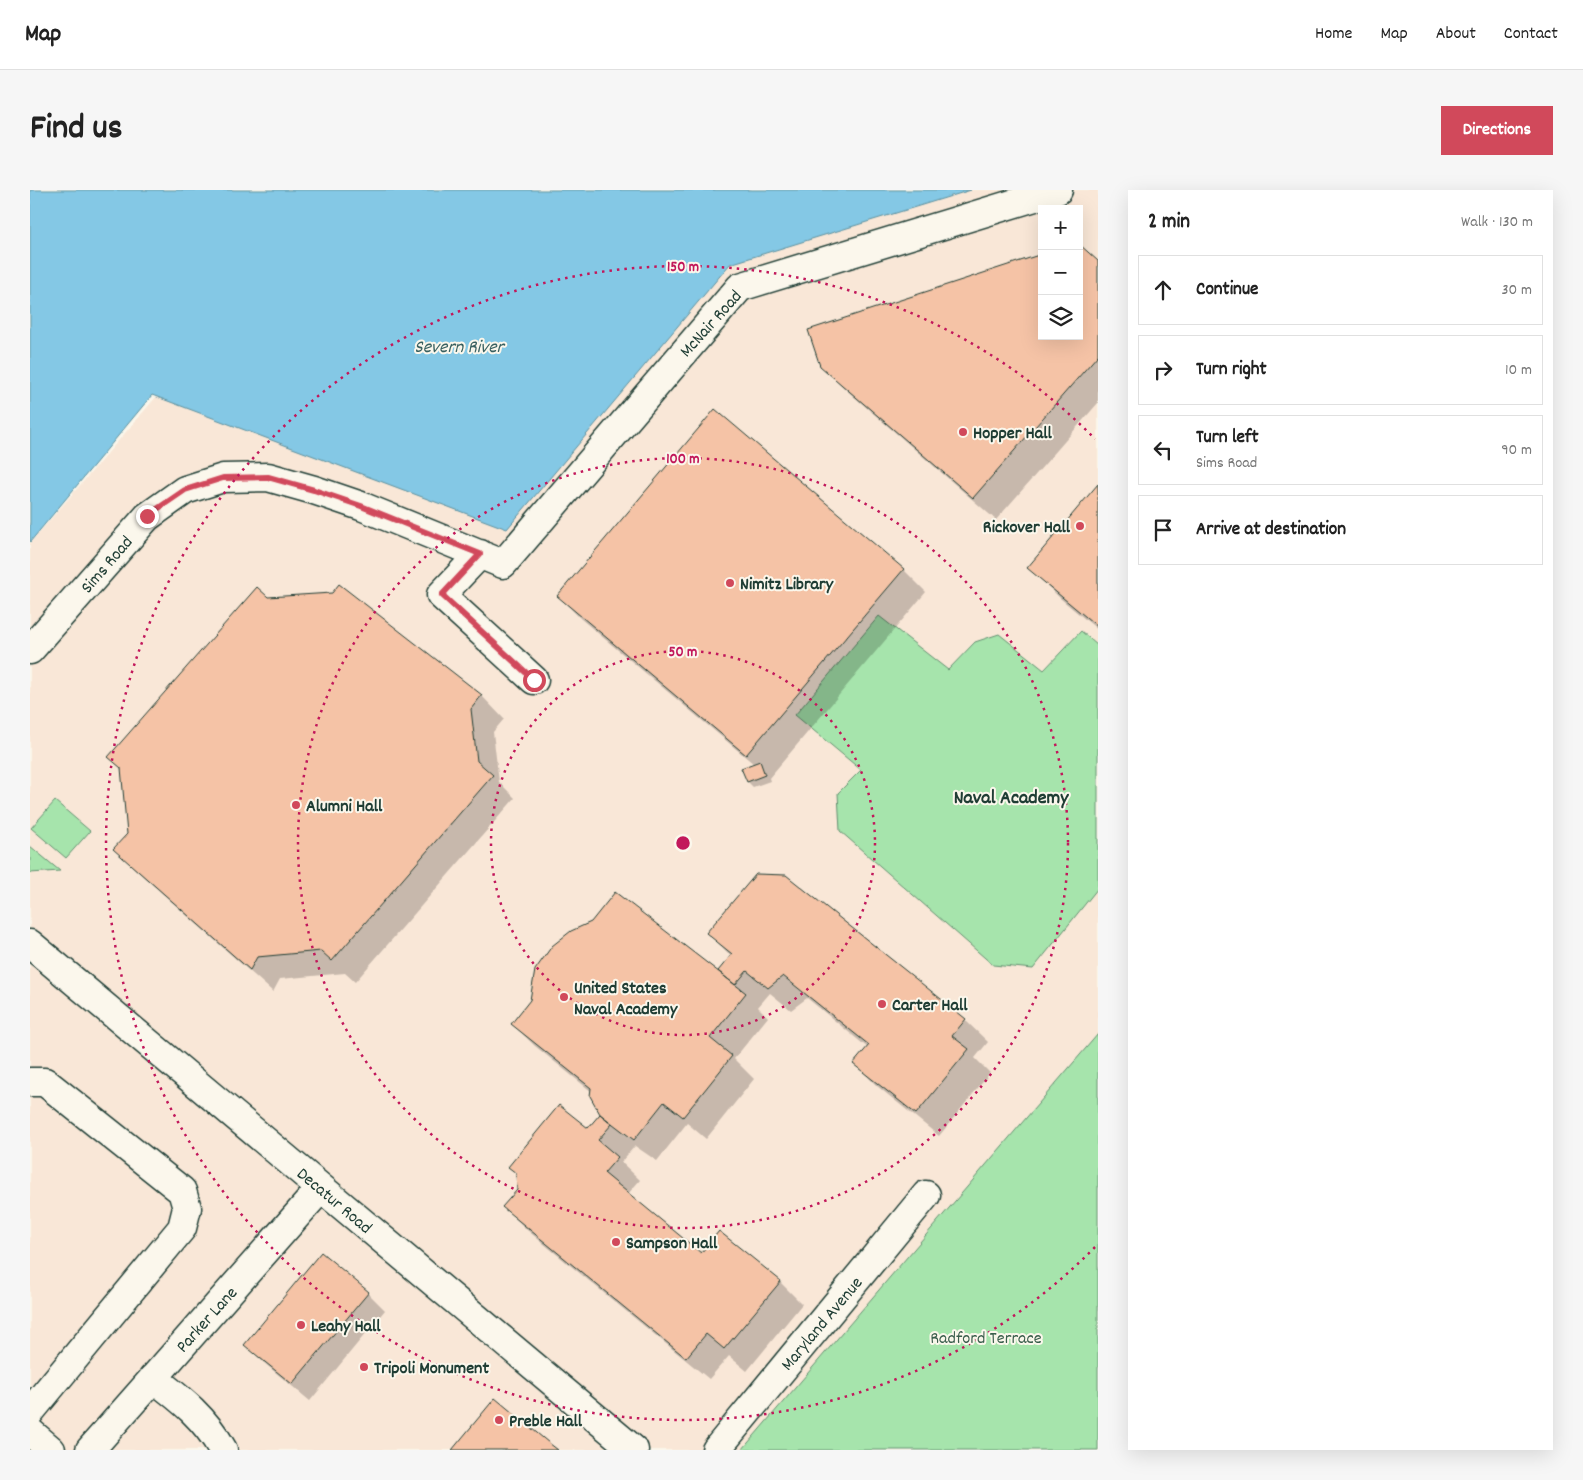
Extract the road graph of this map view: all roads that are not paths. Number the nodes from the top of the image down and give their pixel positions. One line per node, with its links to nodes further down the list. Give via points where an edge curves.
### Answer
1 (1058, 190): 2 (street, McNair Road, via 740,287)
2 (492, 559): 3 (street, Sims Road, via 314,490 268,477 223,478 185,490 147,516); 4 (street, McNair Road, via 442,595)
3 (30, 650)
4 (534, 680)
5 (32, 950): 7 (street, Decatur Road)
6 (30, 1082): 10 (street, via 45,1082 99,1124 182,1191 187,1208 182,1228)
7 (321, 1188): 9 (street, Parker Lane); 15 (street, Decatur Road)
8 (926, 1195): 16 (street, Maryland Avenue)
9 (153, 1378): 13 (street, Parker Lane); 14 (street, via 187,1404 215,1435)
10 (30, 1412)
11 (30, 1432): 12 (street)
12 (50, 1450)
13 (90, 1450)
14 (223, 1450)
15 (634, 1450)
16 (716, 1450)

